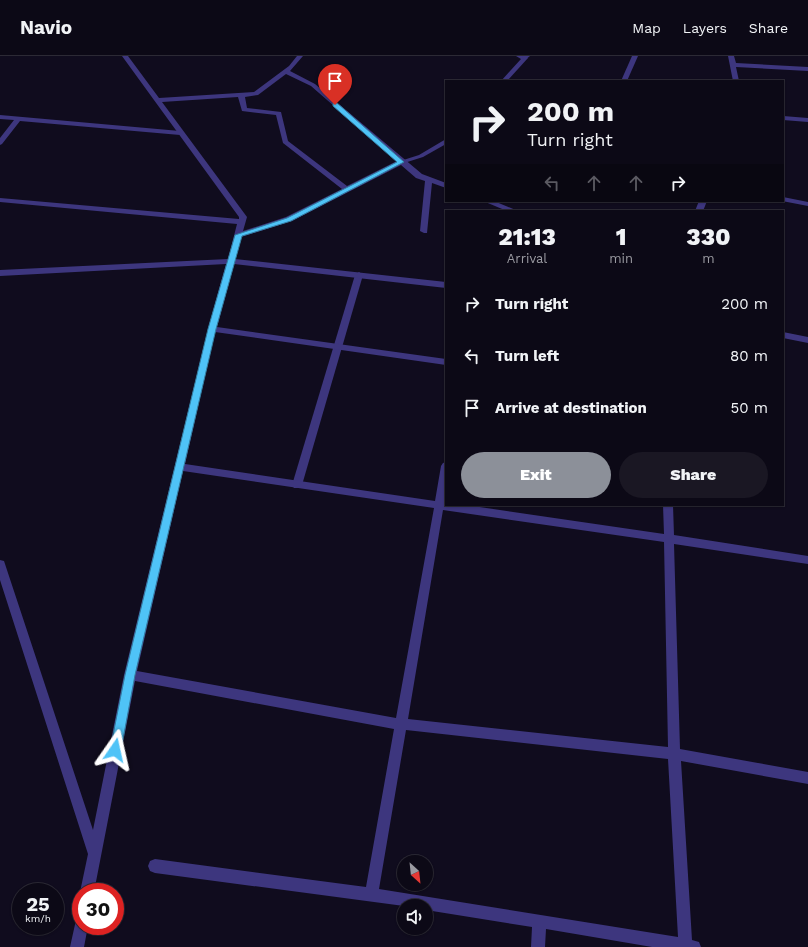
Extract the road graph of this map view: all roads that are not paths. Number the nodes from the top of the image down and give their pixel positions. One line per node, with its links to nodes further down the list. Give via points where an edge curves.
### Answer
1 (125, 56): 13 (street)
2 (300, 56): 8 (street)
3 (635, 56): 10 (street)
4 (731, 56): 6 (street)
5 (524, 57): 9 (street)
6 (733, 65): 7 (street); 11 (street)
7 (808, 69)
8 (286, 71): 12 (street, via 256,94); 21 (street, via 313,86)
9 (505, 80)
10 (624, 80)
11 (736, 80)
12 (241, 95): 13 (street); 24 (street, via 244,110 279,113 285,142)
13 (157, 100): 18 (street)
14 (0, 117): 15 (street)
15 (19, 118): 18 (street); 20 (street)
16 (784, 118): 17 (street)
17 (808, 120)
18 (180, 133): 30 (street, via 243,217)
19 (445, 142): 21 (street, via 421,156)
20 (0, 143)
21 (401, 162): 22 (street, via 419,176); 24 (street)
22 (429, 180): 23 (street); 31 (street)
23 (445, 186)
24 (346, 189): 32 (street, via 289,219)
25 (784, 199): 28 (street)
26 (0, 200): 30 (street)
27 (490, 202): 29 (street)
28 (808, 204)
29 (511, 210)
30 (242, 222): 32 (street)
31 (424, 231)
32 (239, 235): 33 (street)
33 (230, 261): 34 (street); 35 (street); 37 (street)
34 (0, 273)
35 (359, 275): 36 (street); 40 (street)
36 (445, 285)
37 (212, 329): 40 (street); 42 (street)
38 (784, 335): 39 (street)
39 (808, 340)
40 (339, 347): 41 (street); 44 (street)
41 (445, 362)
42 (179, 467): 44 (street); 52 (street)
43 (445, 472): 45 (street)
44 (298, 485): 45 (street)
45 (439, 505): 46 (street); 53 (street)
46 (445, 506)
47 (446, 506): 49 (street)
48 (668, 506): 49 (street)
49 (669, 538): 50 (street); 54 (street)
50 (808, 560)
51 (0, 564): 56 (street)
52 (130, 675): 53 (street); 56 (street)
53 (400, 724): 54 (street); 59 (street)
54 (674, 754): 55 (street); 62 (street)
55 (808, 778)
56 (94, 855): 58 (street)
57 (155, 866): 59 (street)
58 (89, 883)
59 (371, 894): 60 (street)
60 (539, 922): 62 (street); 64 (street)
61 (79, 935): 63 (street)
62 (690, 946)
63 (77, 947)
64 (538, 947)

